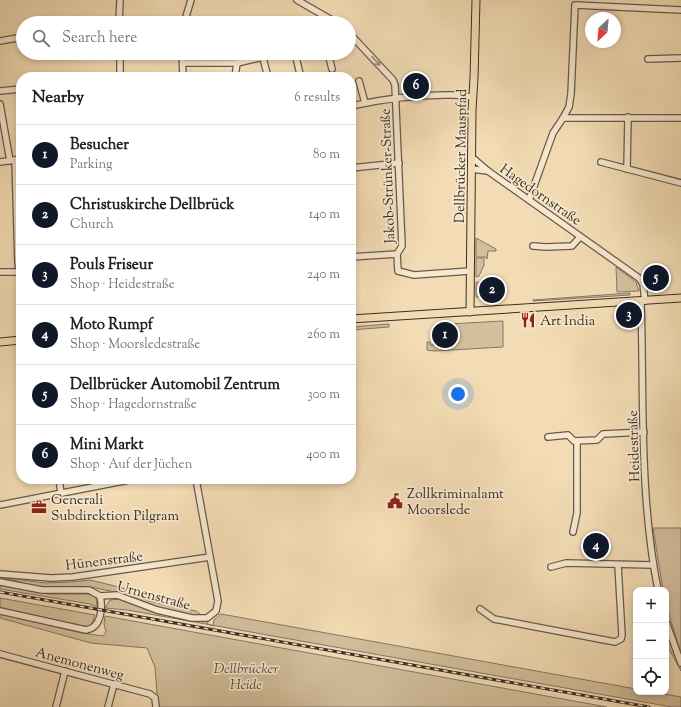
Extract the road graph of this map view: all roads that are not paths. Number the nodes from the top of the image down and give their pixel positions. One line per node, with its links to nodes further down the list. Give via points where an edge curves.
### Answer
1 (120, 0): 6 (street)
2 (191, 0): 7 (street)
3 (297, 0): 8 (street)
4 (476, 0): 31 (main road, Dellbrücker Mauspfad)
5 (681, 10): 36 (street, via 575,5 571,94)
6 (120, 16)
7 (186, 16)
8 (325, 16)
9 (16, 38): 11 (street)
10 (356, 40): 30 (street, Jakob-Strünker-Straße, one-way to 30, via 393,80)
11 (0, 41)
12 (681, 58): 13 (street)
13 (648, 59)
14 (120, 60): 22 (street)
15 (254, 60): 20 (street)
16 (264, 60): 25 (street)
17 (297, 60): 26 (street)
18 (330, 60): 21 (street)
19 (182, 63): 20 (street); 23 (street)
20 (237, 64): 24 (street)
21 (332, 69)
22 (120, 72)
23 (183, 72)
24 (236, 72)
25 (267, 72)
26 (300, 72)
27 (359, 81): 32 (street)
28 (16, 89): 29 (street)
29 (0, 91)
30 (396, 97): 31 (street, via 463,95); 32 (street); 42 (street, Jakob-Strünker-Straße)
31 (472, 98): 38 (main road, Dellbrücker Mauspfad)
32 (365, 103): 34 (street)
33 (0, 104): 39 (street)
34 (356, 105)
35 (628, 117): 36 (street); 37 (street); 45 (street)
36 (564, 118): 49 (street, via 553,133)
37 (681, 118)
38 (471, 159): 44 (main road, Dellbrücker Mauspfad); 46 (street, Hagedornstraße, via 482,164)
39 (15, 160): 40 (street); 47 (street)
40 (0, 162)
41 (601, 162): 45 (street)
42 (399, 163): 43 (street); 52 (street, Jakob-Strünker-Straße, via 402,246)
43 (356, 167)
44 (471, 169): 46 (street, Hagedornstraße); 56 (main road, Dellbrücker Mauspfad)
45 (627, 169): 48 (street)
46 (488, 171): 49 (street, Hagedornstraße)
47 (16, 182)
48 (681, 183)
49 (529, 200): 50 (street, Hagedornstraße)
50 (580, 237): 51 (street, Hagedornstraße, via 572,246); 58 (street, Hagedornstraße, via 642,281)
51 (533, 246)
52 (397, 254): 53 (street); 56 (street, via 398,271 410,274)
53 (356, 257)
54 (0, 272): 55 (street)
55 (16, 272)
56 (470, 272): 59 (main road, Dellbrücker Mauspfad)
57 (681, 298): 58 (main road)
58 (643, 301): 59 (main road); 63 (street, Heidestraße)
59 (470, 312): 60 (main road)
60 (356, 319)
61 (16, 340): 62 (main road)
62 (0, 342)
63 (644, 432): 65 (street, via 603,434 597,440); 74 (street, Heidestraße, via 646,510)
64 (548, 436): 65 (street, via 568,436)
65 (577, 441): 71 (street, via 577,513)
66 (60, 484): 69 (street)
67 (105, 484): 69 (street)
68 (197, 484): 72 (street, Urnenstraße)
69 (61, 494): 70 (street)
70 (0, 505)
71 (573, 532)
72 (210, 557): 76 (street, Hünenstraße, via 73,577); 79 (street, Urnenstraße, via 218,605 216,612 207,618 170,614 117,596)
73 (618, 565): 74 (street); 75 (street, via 566,563); 80 (street, via 622,636 615,642 494,619)
74 (653, 565): 78 (street, Heidestraße)
75 (551, 567)
76 (0, 574)
77 (0, 582): 79 (street, Urnenstraße, via 42,590 89,590)
78 (657, 587)
79 (100, 596): 81 (street, via 98,621 91,629 86,630)
80 (480, 609)
81 (0, 611)
82 (666, 623): 84 (street)
83 (0, 654): 85 (street, Anemonenweg)
84 (681, 663)
85 (65, 671): 86 (street, Anemonenweg); 87 (street)
86 (114, 684): 88 (street); 89 (street, Anemonenweg, via 153,696)
87 (56, 707)
88 (108, 707)
89 (156, 707)

